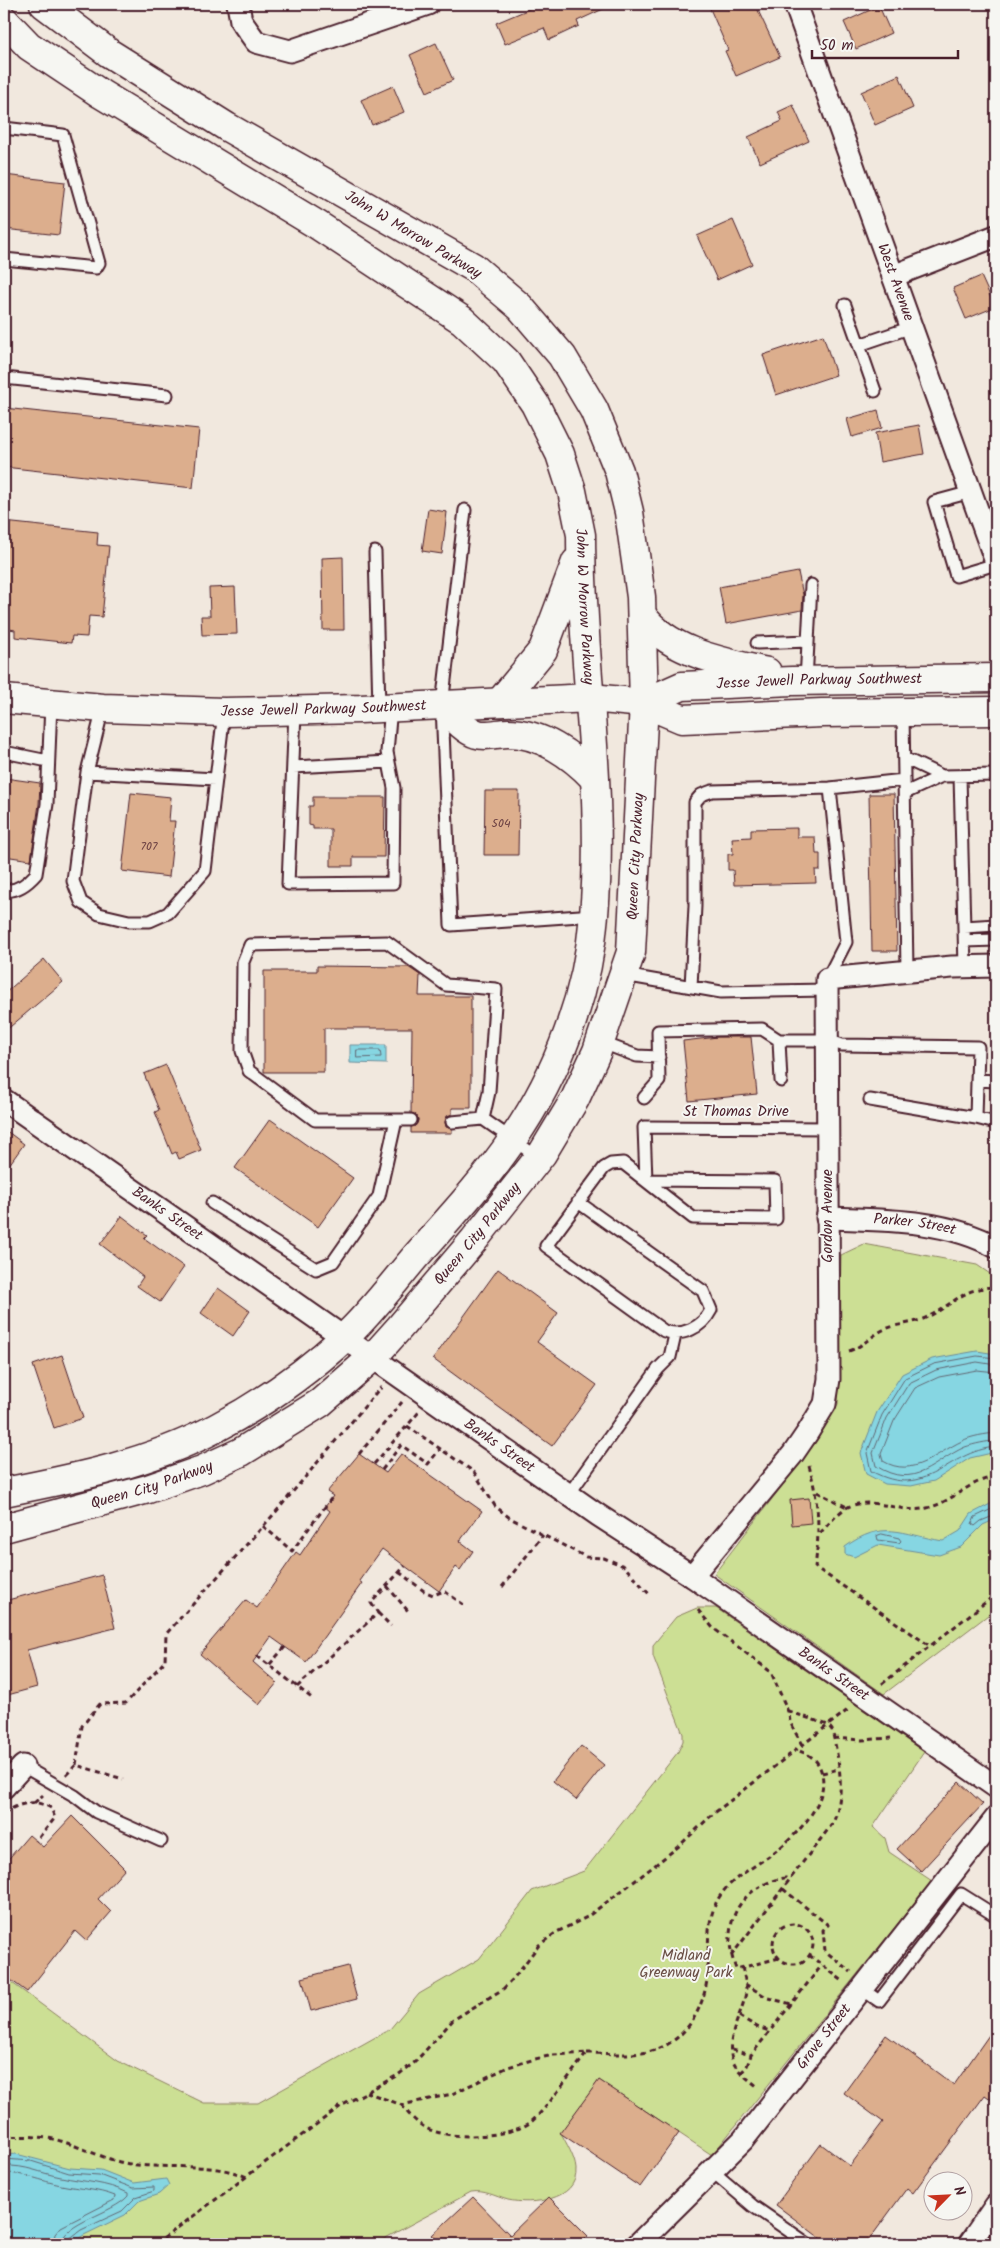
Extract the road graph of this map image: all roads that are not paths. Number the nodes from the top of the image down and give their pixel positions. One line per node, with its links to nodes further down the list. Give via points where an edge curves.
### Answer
1 (44, 4): 22 (main road, John W Morrow Parkway, via 109,53 227,127 473,267 520,306 562,356 594,410 619,471 629,512)
2 (238, 4): 3 (street, via 241,21 256,42 290,51)
3 (428, 4)
4 (795, 4): 9 (street, West Avenue)
5 (4, 20): 18 (main road, John W Morrow Parkway, via 29,46 100,94 316,224 462,320 506,361 535,404 560,454 572,491)
6 (4, 128): 8 (lane, via 63,135 99,263 96,268)
7 (996, 236): 9 (street)
8 (4, 259)
9 (893, 276): 11 (street, West Avenue)
10 (845, 305): 12 (lane)
11 (912, 327): 12 (lane); 16 (street, West Avenue)
12 (859, 345): 14 (lane)
13 (4, 378): 15 (lane)
14 (875, 391)
15 (167, 395)
16 (971, 492): 20 (street, West Avenue); 20 (lane, via 934,502 956,576)
17 (465, 510): 32 (lane)
18 (581, 549): 27 (main road, John W Morrow Parkway); 29 (main road, via 543,650)
19 (376, 552): 33 (lane)
20 (996, 563)
21 (811, 585): 23 (lane)
22 (642, 615): 26 (main road, via 650,627 679,645 724,663); 31 (main road, John W Morrow Parkway)
23 (808, 641): 24 (lane); 26 (lane)
24 (757, 643)
25 (996, 678): 26 (main road, Jesse Jewell Parkway Southwest)
26 (799, 681): 31 (main road, Jesse Jewell Parkway Southwest, via 682,686)
27 (591, 698): 29 (main road, Jesse Jewell Parkway Southwest); 31 (main road, Jesse Jewell Parkway Southwest); 48 (main road, Queen City Parkway)
28 (4, 699): 30 (main road, Jesse Jewell Parkway Southwest)
29 (500, 702): 32 (main road, Jesse Jewell Parkway Southwest)
30 (51, 703): 34 (main road, Jesse Jewell Parkway Southwest); 41 (lane)
31 (644, 703): 38 (main road, Jesse Jewell Parkway Southwest, via 682,719); 62 (main road, Queen City Parkway, via 631,952)
32 (442, 705): 33 (main road, Jesse Jewell Parkway Southwest); 48 (main road, via 478,735 510,733 538,739 561,750); 54 (lane, via 451,924)
33 (385, 707): 35 (main road, Jesse Jewell Parkway Southwest); 42 (lane)
34 (103, 708): 37 (main road, Jesse Jewell Parkway Southwest); 44 (lane)
35 (295, 711): 37 (main road, Jesse Jewell Parkway Southwest); 43 (lane)
36 (996, 711): 38 (main road, Jesse Jewell Parkway Southwest)
37 (224, 712): 49 (lane)
38 (903, 713): 40 (lane)
39 (4, 752): 41 (lane)
40 (904, 758): 46 (lane); 50 (lane)
41 (48, 761): 53 (lane, via 47,804 36,874 28,883)
42 (389, 762): 43 (lane); 43 (lane, via 394,788 393,884 288,884)
43 (293, 767)
44 (87, 772): 49 (lane); 49 (lane, via 73,881 81,902 99,914 129,920 150,921 168,913 205,871)
45 (996, 775): 47 (lane)
46 (942, 776): 47 (lane); 52 (lane)
47 (960, 776): 56 (lane)
48 (594, 778): 54 (main road, Queen City Parkway, via 597,834)
49 (215, 779)
50 (904, 780): 51 (lane); 52 (lane)
51 (830, 788): 63 (lane, via 846,942); 64 (lane, via 712,791 701,795 695,802)
52 (905, 793): 61 (lane)
53 (4, 890)
54 (594, 916): 82 (main road, Queen City Parkway, via 587,961 571,1024 548,1080)
55 (996, 925): 56 (lane)
56 (964, 927): 58 (lane)
57 (996, 940): 58 (lane)
58 (964, 941): 60 (lane)
59 (996, 966): 60 (street)
60 (965, 967): 61 (street)
61 (907, 971): 63 (street)
62 (624, 975): 64 (lane); 67 (main road, Queen City Parkway)
63 (827, 984): 64 (lane, via 720,992); 66 (street, Gordon Avenue)
64 (691, 987)
65 (779, 1040): 66 (lane); 68 (lane, via 762,1029 658,1031); 71 (lane)
66 (827, 1040): 69 (lane, via 842,1045 978,1047); 81 (street, Gordon Avenue)
67 (600, 1042): 68 (lane, via 637,1056); 83 (main road, Queen City Parkway, via 575,1099)
68 (658, 1057): 72 (lane, via 659,1081)
69 (977, 1080): 70 (lane); 75 (lane)
70 (996, 1080)
71 (781, 1081)
72 (644, 1098)
73 (4, 1100): 90 (street, Banks Street)
74 (870, 1100): 75 (lane)
75 (976, 1118): 80 (lane)
76 (483, 1119): 77 (lane, via 489,1092 496,989 446,985 387,942 250,946 243,962 242,1051 250,1071 315,1120); 79 (lane); 82 (lane)
77 (396, 1120): 78 (lane); 86 (lane, via 379,1196 334,1262 316,1269)
78 (411, 1120)
79 (452, 1122)
80 (996, 1123)
81 (828, 1128): 84 (lane, St Thomas Drive, via 644,1127); 87 (street, Gordon Avenue)
82 (513, 1140): 83 (lane); 90 (main road, Queen City Parkway)
83 (539, 1158): 91 (main road, Queen City Parkway, via 474,1240)
84 (646, 1180): 84 (lane, via 775,1181 776,1219 693,1218); 85 (lane, via 623,1163 611,1164 604,1168)
85 (578, 1202): 89 (lane, via 546,1246 664,1331); 89 (lane, via 703,1291 711,1310 707,1318 688,1332)
86 (212, 1203)
87 (827, 1218): 88 (street, Parker Street, via 938,1226); 95 (street, Gordon Avenue, via 829,1379 824,1404 793,1454)
88 (996, 1247)
89 (675, 1335): 93 (lane, via 670,1357 658,1369)
90 (346, 1337): 91 (street, Banks Street); 92 (main road, Queen City Parkway, via 284,1387 214,1429 137,1460)
91 (374, 1356): 93 (street, Banks Street); 94 (main road, Queen City Parkway, via 320,1404 210,1467 148,1489)
92 (4, 1492)
93 (569, 1494): 95 (street, Banks Street)
94 (4, 1528)
95 (692, 1576): 97 (street, Banks Street)
96 (23, 1766): 98 (street); 100 (lane, via 96,1812)
97 (996, 1786)
98 (4, 1787)
99 (996, 1818): 102 (street, Grove Street)
100 (161, 1841)
101 (996, 1916): 102 (lane, via 961,1894 879,2001)
102 (854, 1982): 103 (street, Grove Street, via 743,2140)
103 (712, 2171): 105 (street, Grove Street); 106 (lane, via 753,2206)
104 (993, 2216): 107 (street)
105 (638, 2244)
106 (808, 2244)
107 (969, 2244)

